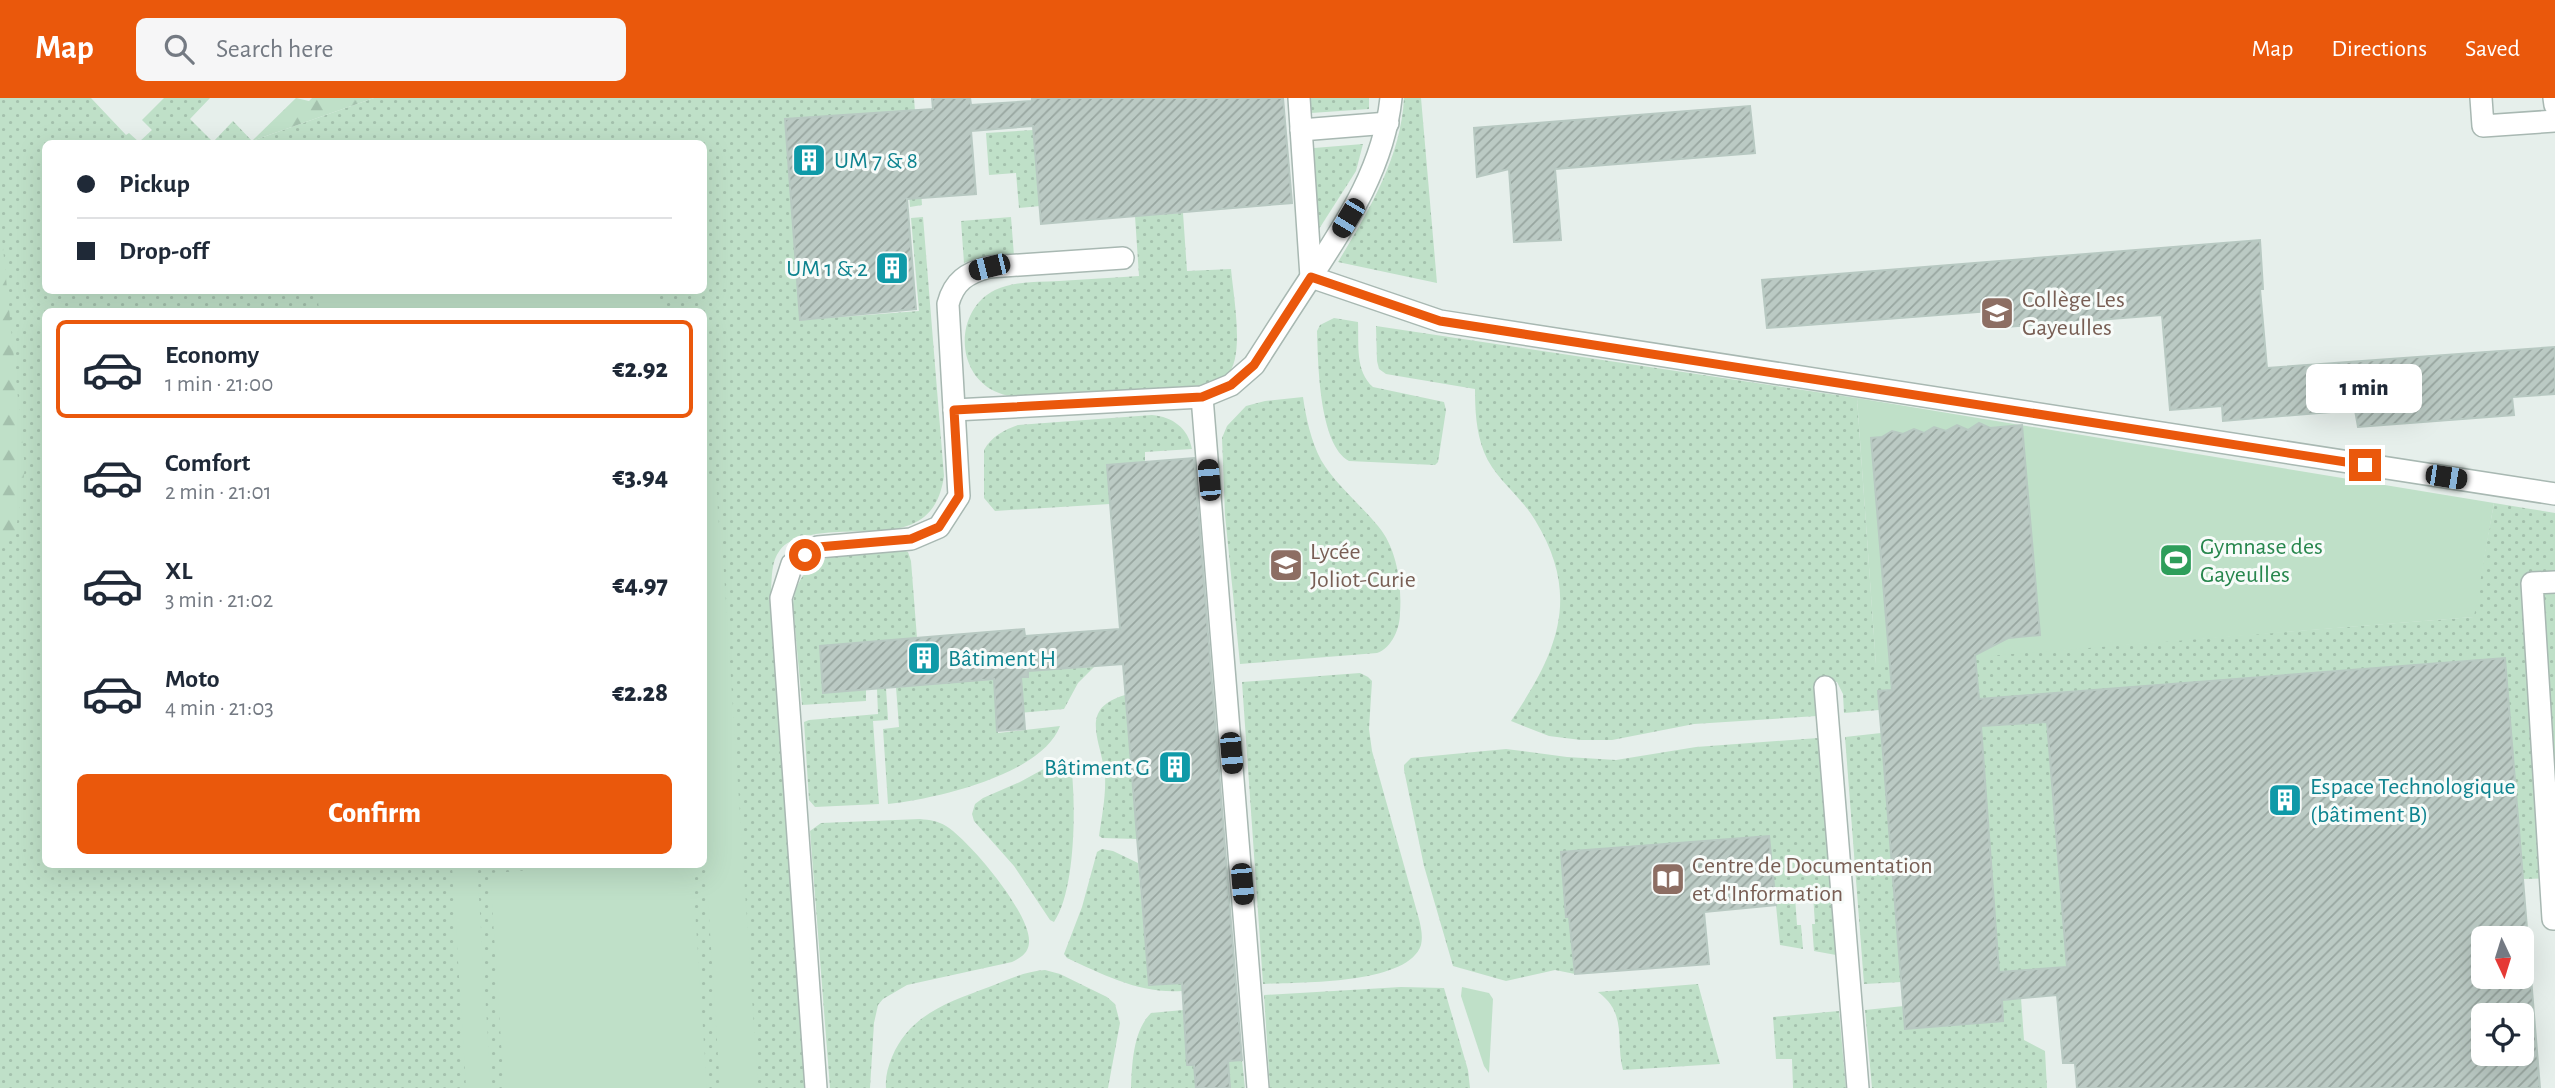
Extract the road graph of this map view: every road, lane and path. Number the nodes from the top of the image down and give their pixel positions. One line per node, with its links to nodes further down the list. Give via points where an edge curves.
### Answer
1 (1299, 98): 8 (lane)
2 (1391, 98): 7 (lane)
3 (2481, 98): 6 (lane, via 2483,126)
4 (2554, 98): 5 (lane)
5 (2555, 105)
6 (2555, 121)
7 (1388, 123): 8 (lane); 10 (lane, via 1359,200)
8 (1301, 130): 10 (lane)
9 (1123, 258): 12 (lane, via 989,267 961,279 948,304)
10 (1311, 277): 11 (lane, via 1254,365 1231,385); 13 (lane, via 1440,321)
11 (1202, 397): 12 (lane); 18 (lane)
12 (954, 410): 17 (lane, via 959,496 939,527 911,539 818,547 792,564 781,598)
13 (2555, 494)
14 (2555, 582): 16 (lane, via 2532,583)
15 (1825, 687): 19 (lane)
16 (2555, 919)
17 (816, 1088)
18 (1258, 1088)
19 (1858, 1088)

